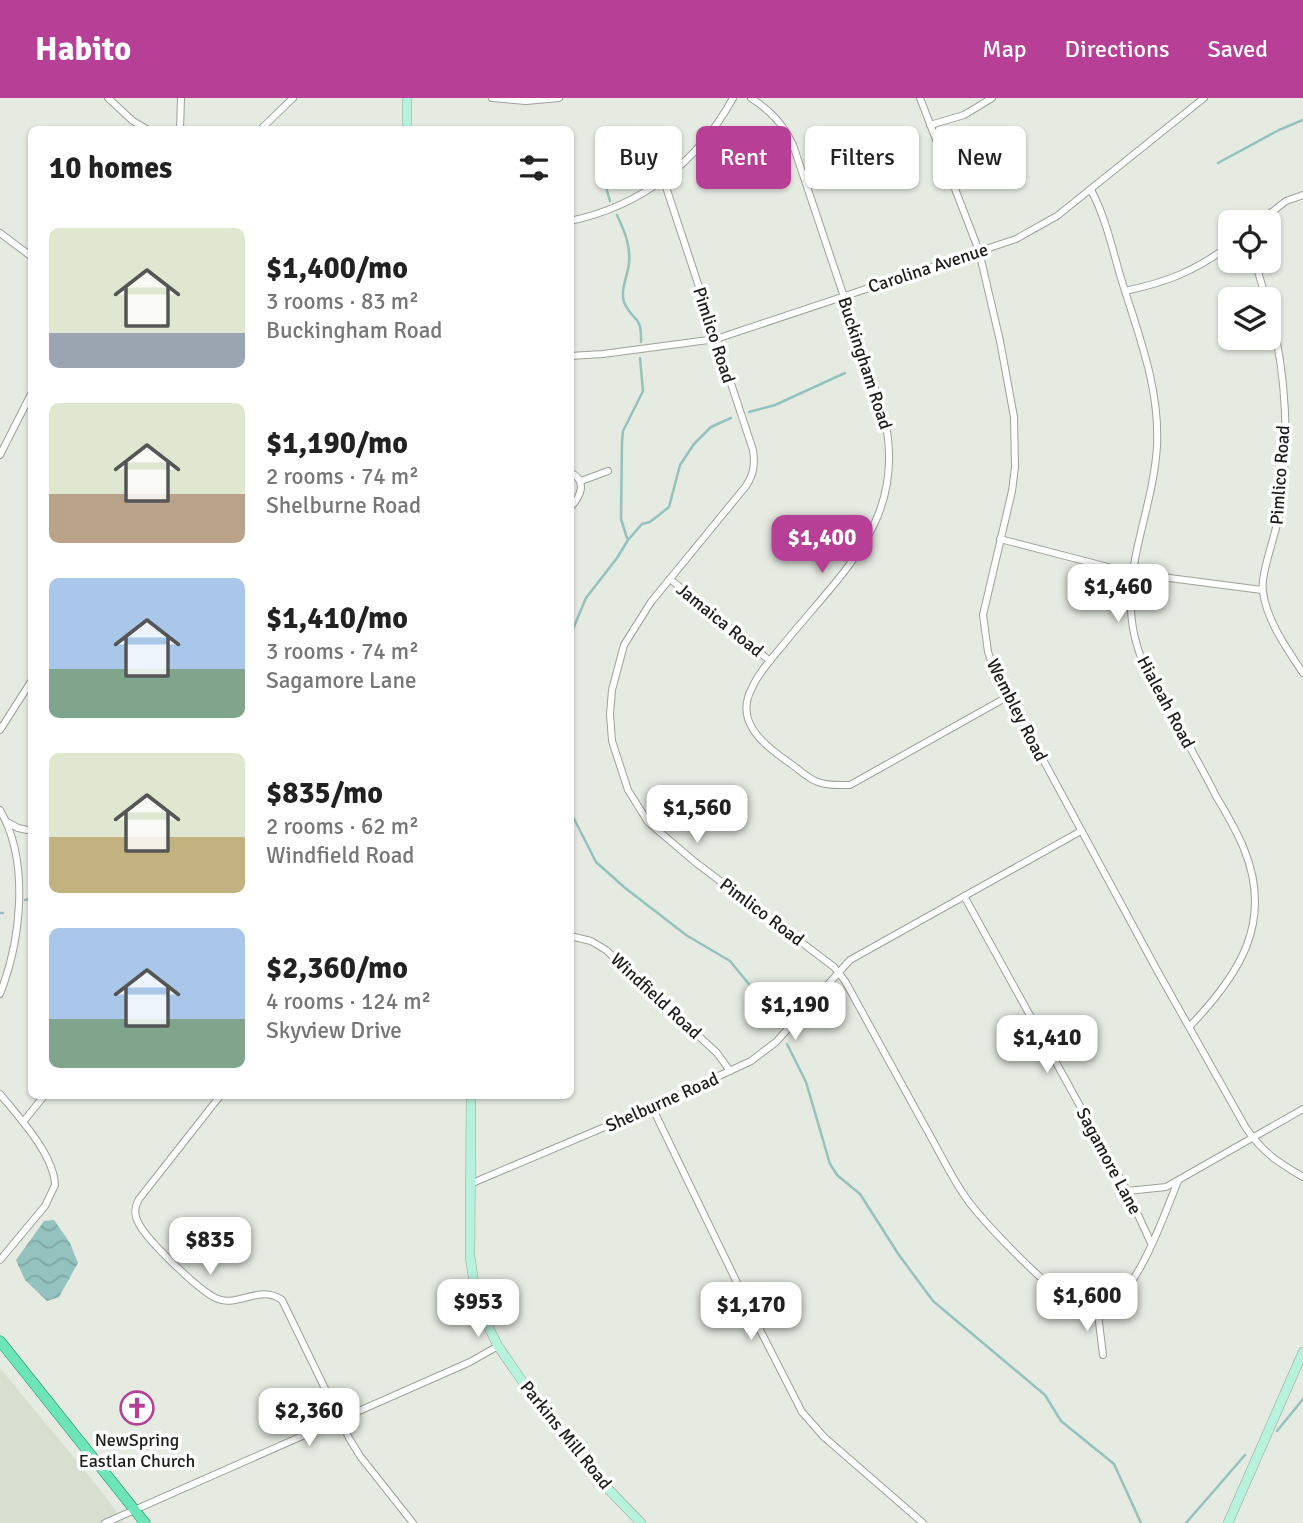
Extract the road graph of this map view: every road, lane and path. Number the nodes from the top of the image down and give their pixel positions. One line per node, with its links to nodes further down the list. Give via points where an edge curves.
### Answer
1 (108, 98): 13 (street)
2 (181, 98): 14 (street)
3 (293, 98): 15 (street)
4 (407, 98): 16 (street)
5 (492, 98): 6 (street)
6 (559, 98)
7 (733, 98): 17 (street, via 706,139)
8 (751, 98): 29 (street, Buckingham Road, via 773,113 786,130)
9 (920, 98): 12 (street, Wembley Road)
10 (992, 98): 12 (street, via 970,113)
11 (1204, 98): 20 (street, Carolina Avenue)
12 (930, 125): 25 (street, Wembley Road)
13 (141, 126)
14 (180, 126)
15 (264, 126)
16 (407, 126)
17 (682, 163)
18 (649, 189): 23 (street)
19 (667, 189): 30 (street, Pimlico Road)
20 (1091, 190): 25 (street, Carolina Avenue, via 1039,228); 28 (street, Hialeah Road)
21 (1303, 195): 22 (street)
22 (1274, 210)
23 (574, 220)
24 (0, 233): 26 (street)
25 (979, 251): 29 (street, Carolina Avenue); 39 (street, Wembley Road, via 1015,434 1012,491)
26 (28, 254)
27 (1218, 254): 28 (street, via 1183,275)
28 (1125, 291): 40 (street, Hialeah Road, via 1148,365 1157,415 1151,491)
29 (844, 296): 30 (street, Carolina Avenue); 43 (street, Buckingham Road, via 889,435 886,496 875,526 857,553)
30 (716, 339): 32 (street, Carolina Avenue); 41 (street, Pimlico Road, via 753,450 754,471)
31 (1277, 350): 42 (street, Pimlico Road, via 1283,380 1284,450 1280,510)
32 (574, 356)
33 (28, 400): 34 (street)
34 (0, 455)
35 (608, 471): 37 (street)
36 (574, 475): 37 (street)
37 (581, 481): 38 (street, via 580,497)
38 (574, 504)
39 (1000, 539): 40 (street); 46 (street, Wembley Road, via 984,630)
40 (1131, 573): 42 (street); 56 (street, Hialeah Road, via 1131,625 1139,654 1243,846 1253,882 1254,918 1242,959 1221,993)
41 (670, 579): 43 (street, Jamaica Road); 54 (street, Pimlico Road, via 624,645 612,690 612,741 628,790 658,831)
42 (1262, 590): 44 (street, via 1279,634)
43 (770, 661): 46 (street, Buckingham Road, via 748,698 752,730 765,745 824,784 850,785)
44 (1303, 671)
45 (28, 686): 47 (street)
46 (1007, 697): 51 (street, Wembley Road)
47 (0, 730)
48 (0, 810): 49 (street)
49 (6, 822): 50 (street); 55 (street, via 14,841 18,906 16,942)
50 (28, 830)
51 (1081, 831): 52 (street, Shelburne Road); 56 (street, Wembley Road)
52 (964, 896): 54 (street, Shelburne Road, via 850,960); 69 (street, Sagamore Lane)
53 (574, 937): 57 (street, Windfield Road, via 606,950 717,1053)
54 (839, 973): 57 (street, Shelburne Road, via 776,1042); 72 (street, Pimlico Road, via 964,1195 1055,1290 1079,1305)
55 (0, 994)
56 (1190, 1026): 65 (street, Wembley Road)
57 (730, 1072): 62 (street, Shelburne Road)
58 (0, 1094): 64 (street)
59 (42, 1099): 64 (street)
60 (218, 1099): 77 (street, via 139,1199 136,1217 152,1242 213,1297 227,1301 262,1294 282,1300)
61 (471, 1099): 68 (street, Parkins Mill Road)
62 (652, 1107): 68 (street, Shelburne Road); 83 (street, via 802,1412 824,1437)
63 (1303, 1110): 65 (street)
64 (23, 1122): 71 (street, via 49,1161 55,1185 45,1206)
65 (1252, 1137): 66 (street, Wembley Road, via 1269,1157); 67 (street)
66 (1303, 1177)
67 (1178, 1181): 69 (street, via 1159,1189); 70 (street)
68 (470, 1184): 74 (street, Parkins Mill Road, via 472,1277)
69 (1128, 1191): 70 (street, Sagamore Lane)
70 (1151, 1243): 72 (street, via 1123,1294)
71 (0, 1260)
72 (1097, 1307): 76 (street)
73 (0, 1340): 78 (main road)
74 (498, 1346): 77 (street); 82 (street, Parkins Mill Road, via 594,1474)
75 (1303, 1352): 84 (street)
76 (1103, 1355)
77 (341, 1419): 78 (street); 81 (street, via 360,1456)
78 (135, 1511): 79 (street); 80 (main road)
79 (105, 1523)
80 (145, 1523)
81 (413, 1523)
82 (641, 1523)
83 (923, 1523)
84 (1228, 1523)

